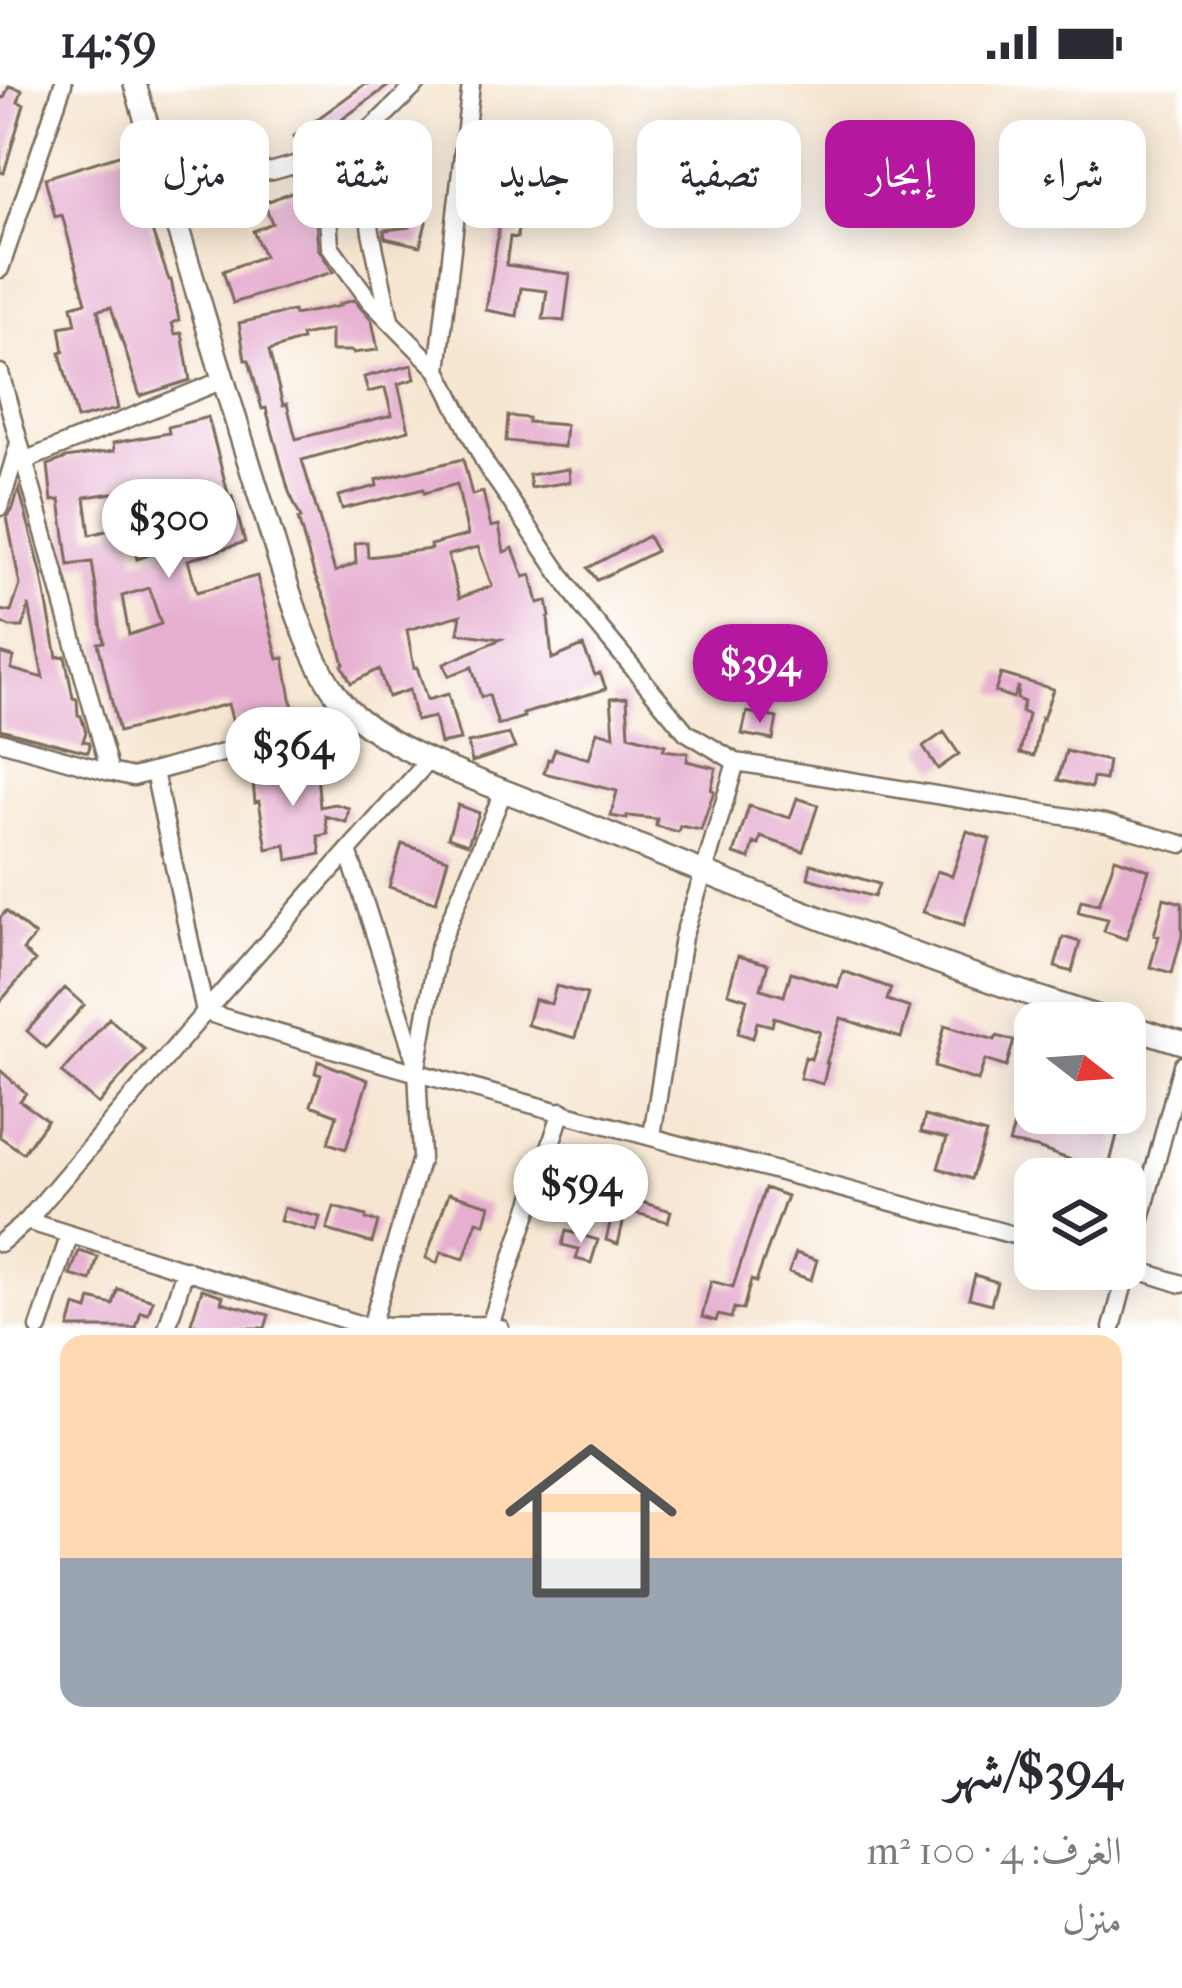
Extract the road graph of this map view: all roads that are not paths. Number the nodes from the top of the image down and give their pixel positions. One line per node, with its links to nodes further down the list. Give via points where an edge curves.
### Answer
1 (63, 84): 10 (street)
2 (135, 84): 5 (street)
3 (417, 84): 6 (street)
4 (471, 84): 12 (street)
5 (146, 120)
6 (380, 120)
7 (178, 228): 14 (street)
8 (329, 228): 11 (street, via 330,246)
9 (370, 228): 11 (street)
10 (0, 269)
11 (390, 321): 12 (street)
12 (438, 370): 21 (street, via 486,465 585,610 686,732)
13 (0, 373): 15 (street)
14 (223, 380): 16 (street); 18 (street, via 312,650)
15 (19, 442): 16 (street); 17 (street)
16 (24, 461): 22 (street)
17 (0, 507)
18 (357, 717): 20 (street); 23 (street)
19 (0, 741): 22 (street)
20 (430, 759): 24 (street); 26 (street)
21 (736, 762): 25 (street, via 1106,823); 27 (street)
22 (110, 772): 23 (street)
23 (154, 772): 29 (street)
24 (504, 790): 27 (street); 33 (street, via 438,949)
25 (1182, 844)
26 (348, 851): 29 (street); 33 (street)
27 (704, 872): 28 (street); 35 (street, via 682,937)
28 (1057, 1002)
29 (205, 1012): 33 (street); 37 (street)
30 (1146, 1032): 31 (street)
31 (1182, 1043)
32 (1182, 1065): 36 (street)
33 (417, 1071): 34 (street); 46 (street, via 422,1158)
34 (562, 1111): 35 (street); 45 (street)
35 (652, 1136): 39 (street)
36 (1146, 1194)
37 (27, 1221): 38 (street); 40 (street)
38 (70, 1234): 41 (street); 47 (street)
39 (1014, 1235)
40 (0, 1244)
41 (185, 1269): 46 (street); 48 (street)
42 (1146, 1272): 43 (street)
43 (1182, 1284)
44 (1121, 1290): 49 (street)
45 (495, 1326): 46 (street)
46 (371, 1327)
47 (39, 1328)
48 (167, 1328)
49 (1112, 1328)

